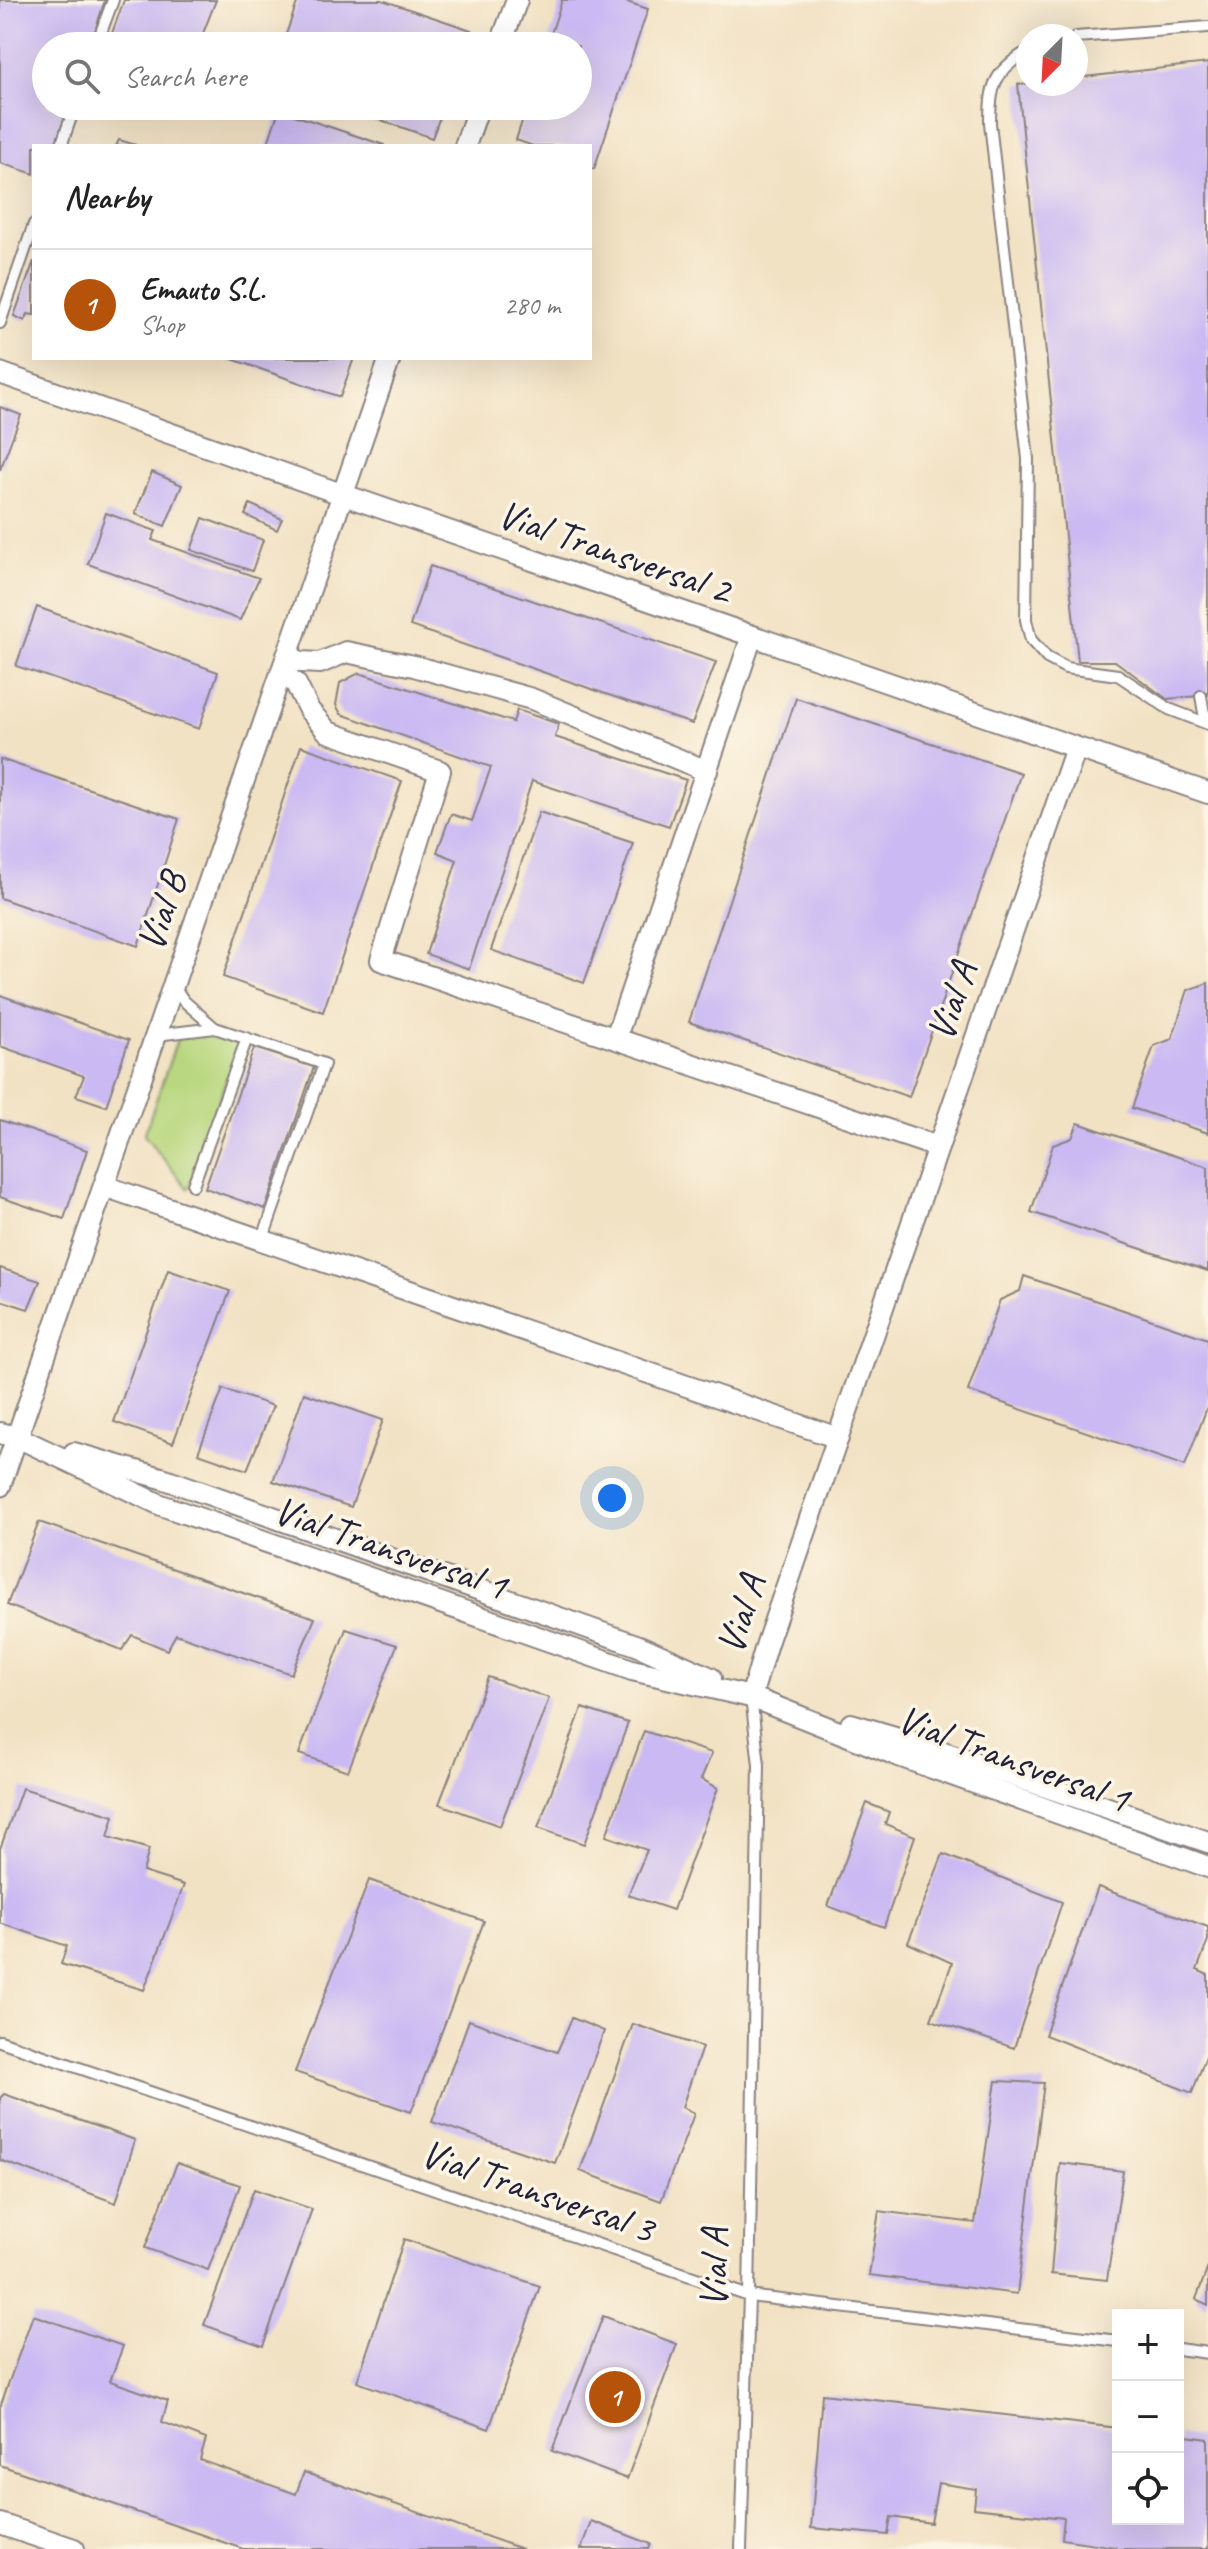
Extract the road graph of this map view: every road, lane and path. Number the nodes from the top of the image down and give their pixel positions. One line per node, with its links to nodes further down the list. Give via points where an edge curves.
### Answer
1 (113, 0): 4 (lane)
2 (517, 0): 5 (street)
3 (1208, 27): 6 (lane)
4 (101, 32)
5 (505, 32)
6 (1088, 36)
7 (1016, 61): 21 (lane, via 998,77 990,109 1028,459 1026,620 1031,640 1047,658 1066,668 1118,675 1169,709)
8 (70, 120): 10 (lane)
9 (474, 120): 11 (street)
10 (62, 144)
11 (466, 144)
12 (32, 230): 13 (lane)
13 (0, 323)
14 (389, 360): 16 (street, Vial B)
15 (0, 373): 16 (street, Vial Transversal 2)
16 (341, 494): 17 (street, Vial Transversal 2); 18 (street, Vial B)
17 (752, 636): 22 (street, Vial Transversal 2); 23 (street)
18 (285, 664): 23 (street, via 320,663 346,652 414,666 532,699); 25 (street, Vial B); 28 (street, via 309,710 328,732 440,771 381,960)
19 (1201, 696): 20 (lane)
20 (1208, 717)
21 (1208, 724)
22 (1076, 748): 24 (street, Vial Transversal 2); 30 (street, Vial A)
23 (707, 771): 28 (street)
24 (1208, 793)
25 (173, 985): 26 (lane); 27 (street, Vial B)
26 (215, 1028): 27 (lane); 29 (lane)
27 (156, 1035): 32 (street, Vial B)
28 (616, 1037): 30 (street)
29 (247, 1038): 31 (lane); 33 (lane, via 324,1064)
30 (938, 1147): 35 (street, Vial A)
31 (193, 1185)
32 (104, 1186): 33 (street); 34 (street, Vial B)
33 (262, 1241): 35 (street)
34 (6, 1433): 36 (street, Vial B); 37 (street, Vial Transversal 1, via 161,1505 632,1670)
35 (838, 1438): 37 (street, Vial A)
36 (0, 1486)
37 (751, 1697): 38 (street, Vial Transversal 1, via 926,1746); 39 (street, Vial Transversal 1); 41 (lane, Vial A, via 759,1765)
38 (1208, 1842)
39 (1208, 1867)
40 (0, 2041): 41 (lane, Vial Transversal 3)
41 (749, 2296): 42 (lane, Vial Transversal 3); 47 (lane, Vial A)
42 (1112, 2340)
43 (1184, 2350): 44 (lane)
44 (1208, 2353)
45 (0, 2524): 46 (street)
46 (74, 2549)
47 (741, 2549)

